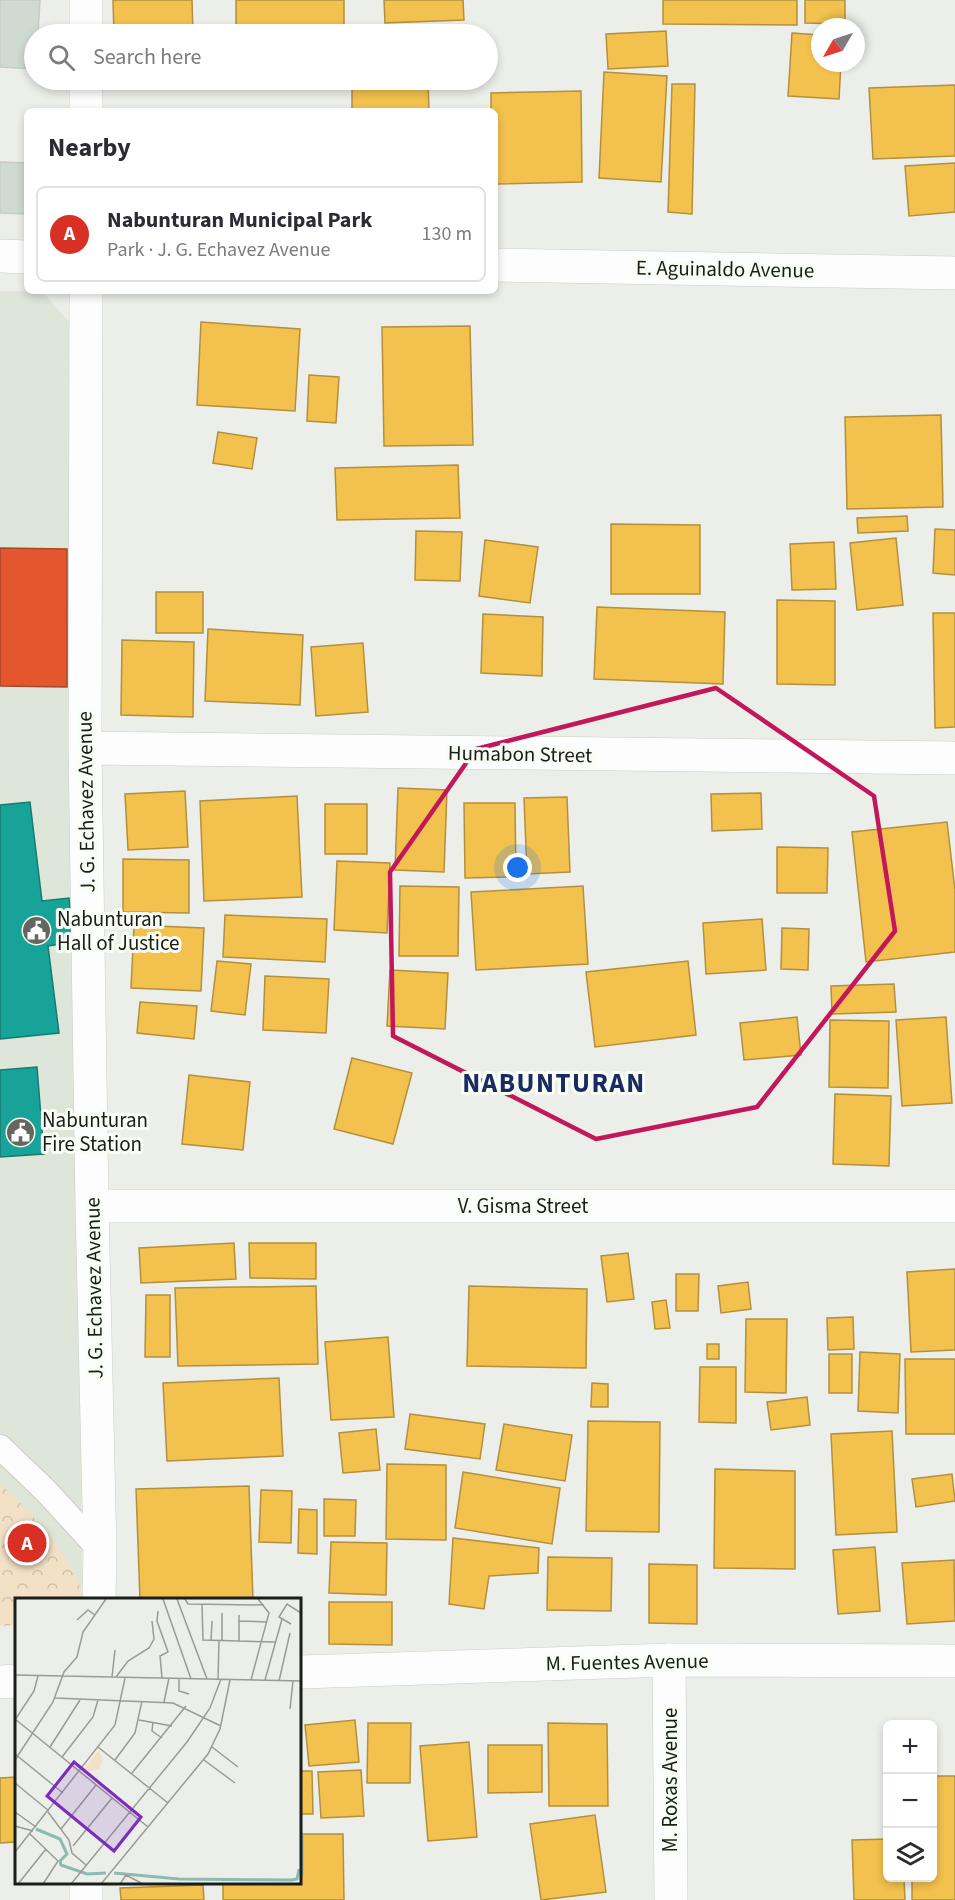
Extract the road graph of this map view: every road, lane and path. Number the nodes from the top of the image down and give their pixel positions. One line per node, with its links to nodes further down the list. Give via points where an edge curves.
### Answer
1 (86, 0): 2 (street)
2 (86, 24)
3 (86, 90): 4 (street)
4 (86, 108)
5 (0, 256): 6 (street)
6 (24, 257)
7 (498, 265): 8 (street, E. Aguinaldo Avenue)
8 (955, 273)
9 (86, 294): 10 (street, J. G. Echavez Avenue)
10 (85, 748): 11 (street, Humabon Street); 12 (street, J. G. Echavez Avenue)
11 (955, 758)
12 (92, 1206): 13 (street, V. Gisma Street); 15 (street, J. G. Echavez Avenue)
13 (955, 1206)
14 (0, 1447): 15 (lane)
15 (100, 1550): 16 (street, J. G. Echavez Avenue)
16 (99, 1598)
17 (669, 1660): 18 (street, M. Fuentes Avenue); 19 (street, M. Fuentes Avenue); 20 (street, M. Roxas Avenue)
18 (955, 1661)
19 (302, 1672)
20 (671, 1900)

